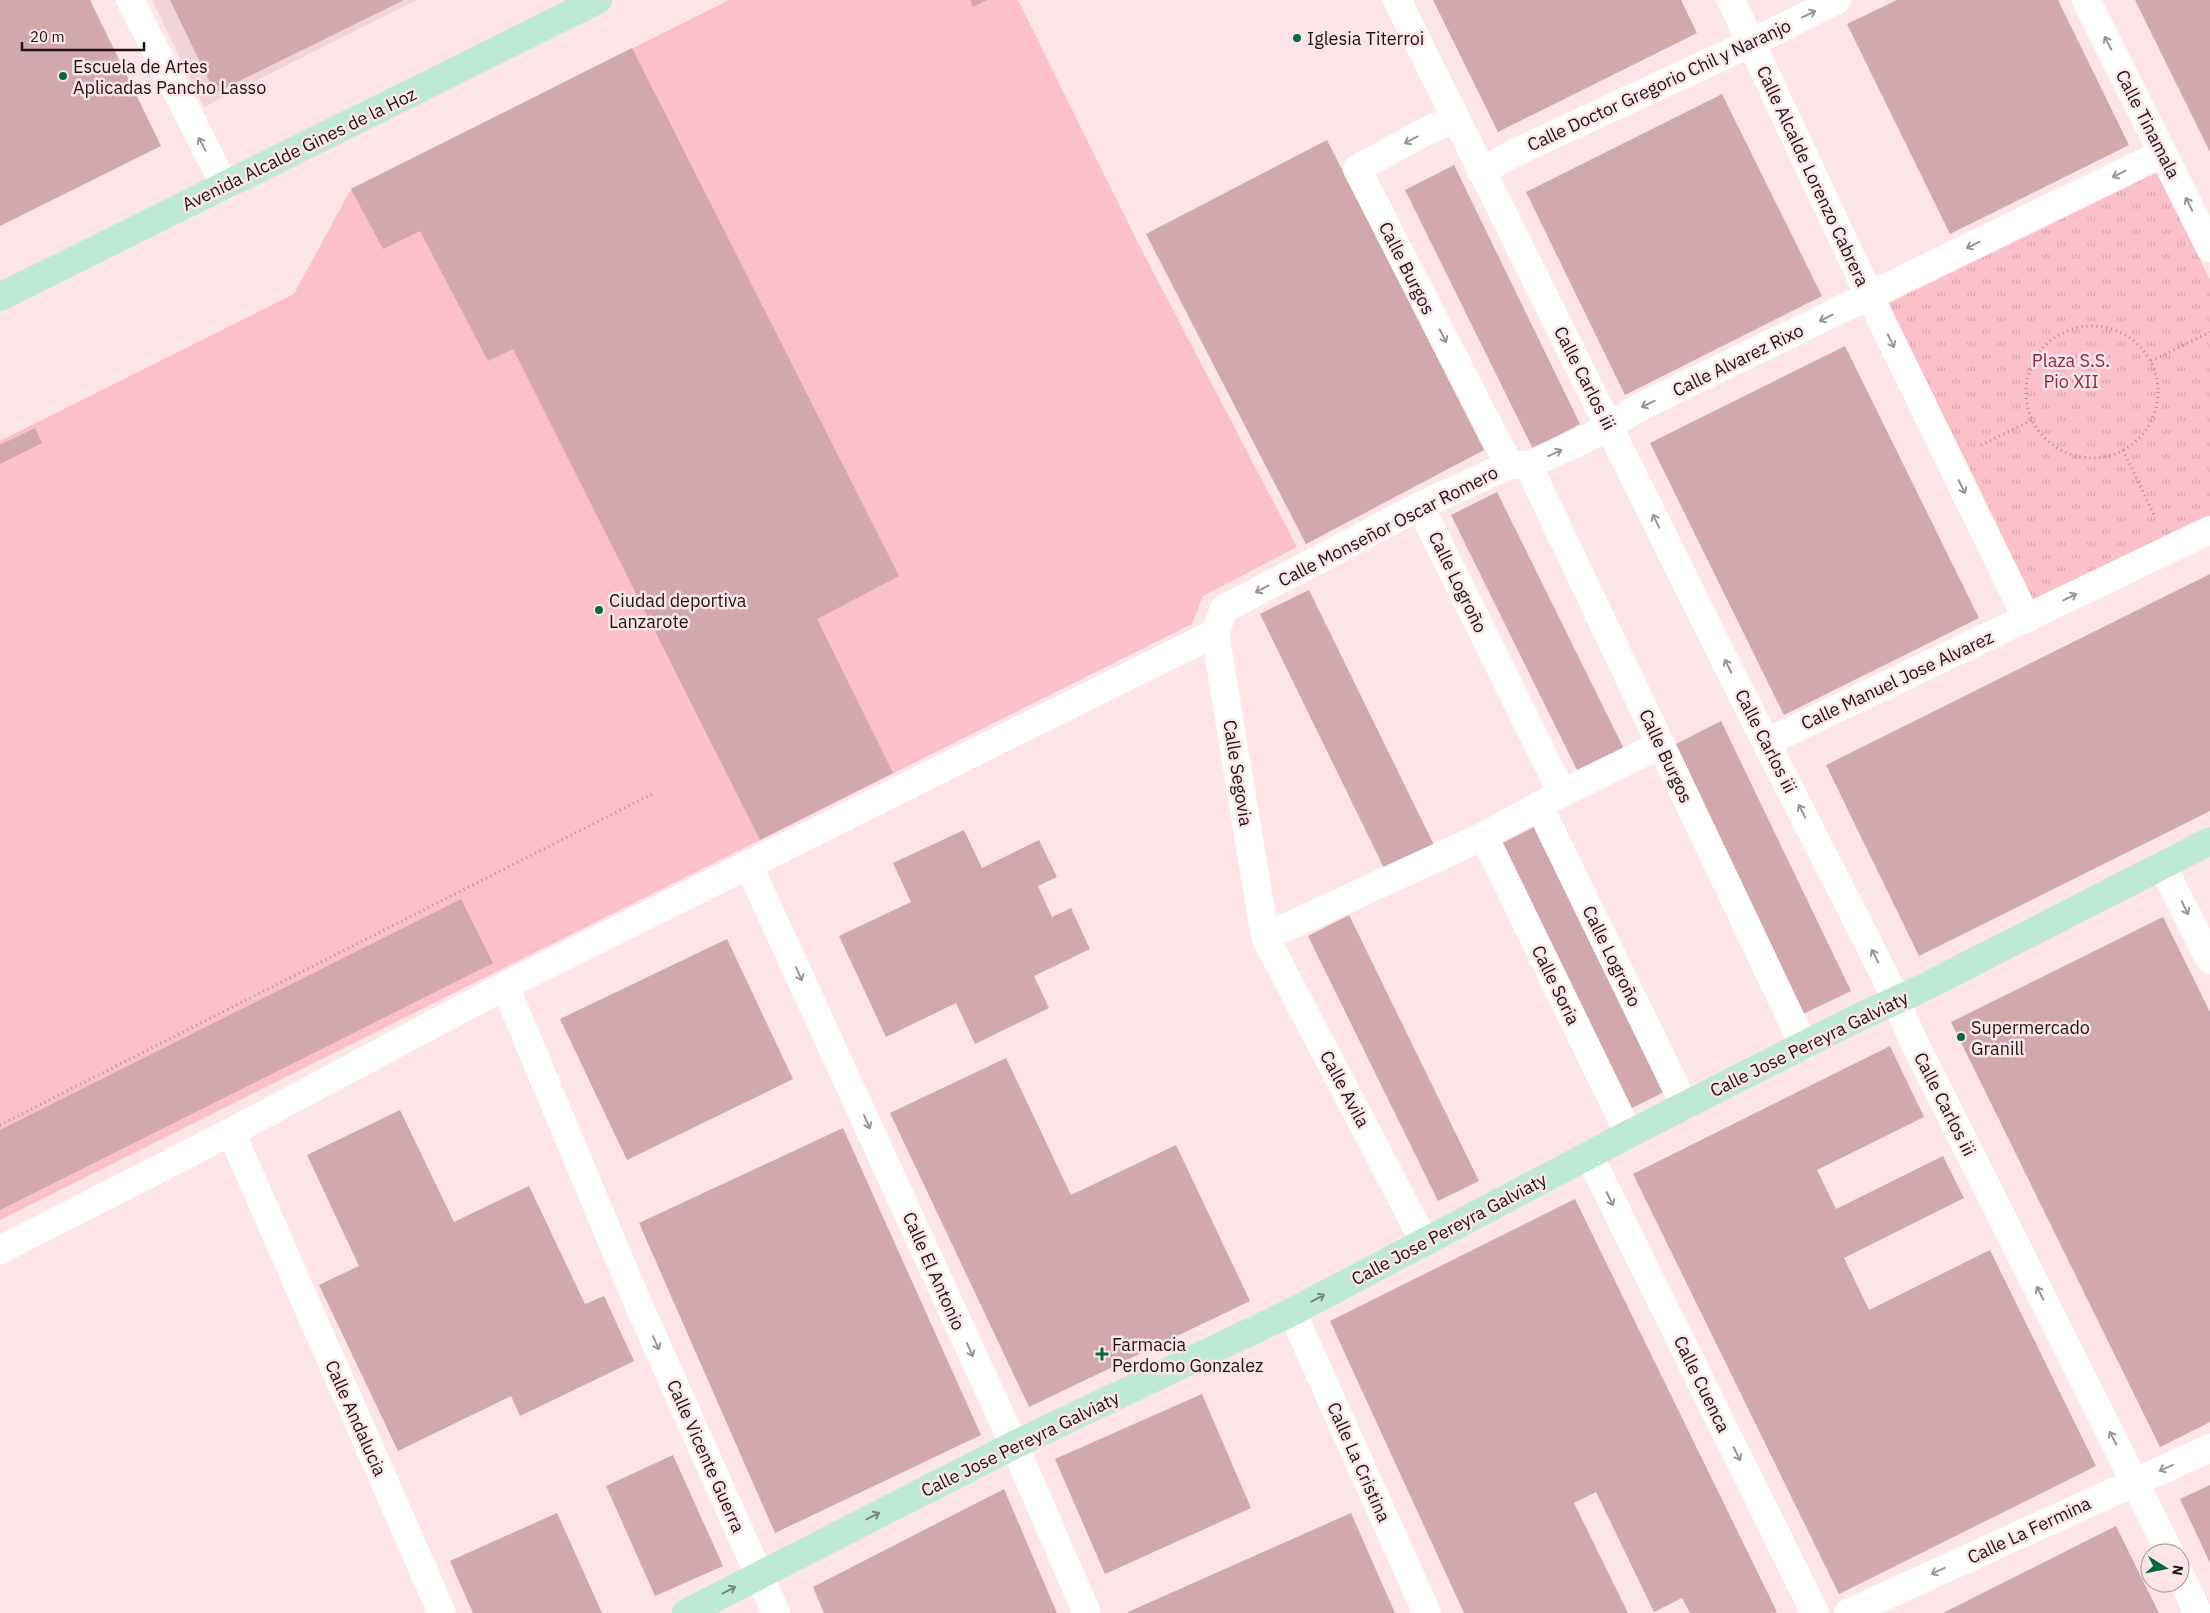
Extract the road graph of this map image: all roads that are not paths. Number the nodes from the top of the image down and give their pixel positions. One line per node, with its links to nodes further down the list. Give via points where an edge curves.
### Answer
1 (130, 0): 11 (street, one-way to 1)
2 (598, 0): 11 (street, Avenida Alcalde Gines de la Hoz)
3 (1397, 0): 8 (street, Calle Carlos iii)
4 (1731, 0): 7 (street, Calle Alcalde Lorenzo Cabrera)
5 (1837, 0): 7 (street, Calle Doctor Gregorio Chil y Naranjo, one-way to 5)
6 (2086, 0): 9 (street, Calle Tinamala, one-way to 6)
7 (1751, 43): 10 (street, Calle Doctor Gregorio Chil y Naranjo, via 1512,154); 14 (street, Calle Alcalde Lorenzo Cabrera)
8 (1456, 120): 10 (street, Calle Carlos iii); 16 (street, Calle Burgos, one-way to 16, via 1430,129 1356,169)
9 (2163, 153): 12 (street, Calle Tinamala, one-way to 9); 14 (street, one-way to 14)
10 (1482, 172): 15 (street, Calle Carlos iii)
11 (225, 186): 13 (street, Avenida Alcalde Gines de la Hoz)
12 (2210, 248)
13 (0, 297)
14 (1870, 297): 15 (street, Calle Alvarez Rixo, one-way to 15); 19 (street, one-way to 19)
15 (1608, 426): 16 (street, Calle Monseñor Oscar Romero, one-way to 15, via 1590,437); 21 (street, Calle Carlos iii, one-way to 15)
16 (1518, 465): 17 (street, Calle Monseñor Oscar Romero); 22 (street, Calle Burgos)
17 (1420, 506): 20 (street, Calle Monseñor Oscar Romero, one-way to 20); 23 (street, Calle Logroño)
18 (2210, 530): 19 (street, one-way to 18)
19 (2027, 619): 21 (street, Calle Manuel Jose Alvarez)
20 (1220, 621): 27 (street, Calle Monseñor Oscar Romero); 29 (street, Calle Segovia)
21 (1767, 742): 32 (street, Calle Carlos iii, one-way to 21, via 1886,978)
22 (1660, 745): 23 (street); 33 (street, Calle Burgos)
23 (1562, 793): 24 (street)
24 (1539, 806): 25 (street); 34 (street, Calle Logroño)
25 (1484, 836): 29 (street); 36 (street, Calle Soria)
26 (2210, 841): 28 (street, Calle Jose Pereyra Galviaty)
27 (748, 864): 31 (street, Calle Monseñor Oscar Romero); 41 (street, Calle El Antonio, one-way to 41)
28 (2162, 865): 30 (street, one-way to 30); 32 (street, Calle Jose Pereyra Galviaty)
29 (1265, 937): 38 (street, Calle Avila)
30 (2210, 960)
31 (505, 986): 35 (street, Calle Monseñor Oscar Romero); 45 (street, Calle Vicente Guerra, one-way to 45, via 636,1299)
32 (1894, 1000): 33 (street, Calle Jose Pereyra Galviaty); 43 (street, Calle Carlos iii, one-way to 32)
33 (1804, 1046): 34 (street, Calle Jose Pereyra Galviaty)
34 (1685, 1106): 36 (street, Calle Jose Pereyra Galviaty)
35 (231, 1132): 39 (street, Calle Monseñor Oscar Romero); 48 (street, Calle Andalucia)
36 (1629, 1134): 37 (street, Calle Jose Pereyra Galviaty)
37 (1589, 1155): 38 (street, Calle Jose Pereyra Galviaty); 53 (street, Calle Cuenca, one-way to 53)
38 (1424, 1241): 40 (street, Calle Jose Pereyra Galviaty, one-way to 38)
39 (0, 1250)
40 (1292, 1312): 41 (street, Calle Jose Pereyra Galviaty); 52 (street, Calle La Cristina)
41 (1014, 1445): 45 (street, Calle Jose Pereyra Galviaty, one-way to 41); 51 (street, Calle El Antonio)
42 (2210, 1448): 43 (street, Calle La Fermina, one-way to 43)
43 (2135, 1481): 44 (street, Calle Carlos iii); 47 (street, Calle La Fermina, one-way to 47)
44 (2165, 1543)
45 (759, 1574): 49 (street, Calle Jose Pereyra Galviaty, one-way to 45); 50 (street, Calle Vicente Guerra)
46 (2189, 1593): 54 (street)
47 (1856, 1611)
48 (442, 1613)
49 (686, 1613)
50 (776, 1613)
51 (1088, 1613)
52 (1427, 1613)
53 (1815, 1613)
54 (2198, 1613)

